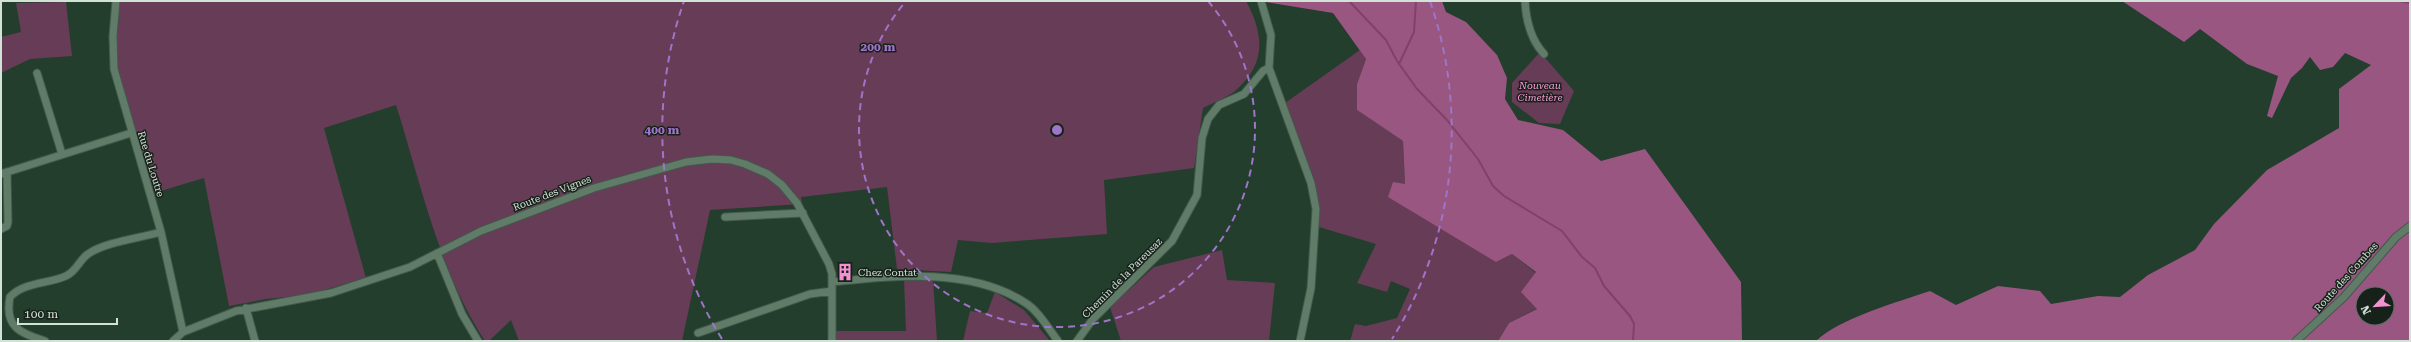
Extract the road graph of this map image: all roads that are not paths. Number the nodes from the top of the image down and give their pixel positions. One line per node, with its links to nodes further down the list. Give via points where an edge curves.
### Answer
1 (116, 1): 7 (street, Rue du Loutre, via 114,69)
2 (1261, 1): 5 (street, via 1271,35)
3 (1525, 1): 4 (street, via 1526,16 1532,35)
4 (1544, 54)
5 (1269, 68): 27 (street, Chemin de la Pareusaz, via 1262,71 1244,94 1219,105 1208,119 1202,138 1197,195 1172,241 1093,319); 28 (street, via 1299,146 1316,209 1311,288)
6 (37, 73): 8 (street)
7 (131, 133): 8 (street); 14 (street, Rue du Loutre)
8 (62, 154): 9 (street)
9 (4, 173): 13 (street, via 8,222 7,226)
10 (803, 213): 11 (street); 15 (street, Route des Vignes, via 791,193 768,174 731,160 712,159 686,162 594,188 481,231); 16 (street, Route des Vignes, via 829,264)
11 (725, 217)
12 (2410, 226): 29 (street, Route des Combes, via 2396,237 2344,297)
13 (1, 229)
14 (161, 232): 19 (street, Rue du Loutre); 21 (street, via 99,248 87,255 74,271 66,276 23,288 13,294 9,302 15,328 24,335)
15 (437, 253): 18 (street, Route des Vignes, via 410,267 331,293 299,301); 24 (street, via 462,314)
16 (832, 282): 17 (street, Route des Vignes); 26 (street, via 918,276 976,283 1025,302)
17 (832, 291): 20 (street, via 810,294); 25 (street, Route des Vignes)
18 (246, 308): 19 (street, Route des Vignes); 23 (street)
19 (184, 332): 22 (street, Route des Vignes)
20 (698, 333)
21 (45, 341)
22 (172, 341)
23 (255, 341)
24 (478, 341)
25 (830, 341)
26 (1058, 341)
27 (1077, 341)
28 (1300, 341)
29 (2296, 341)

